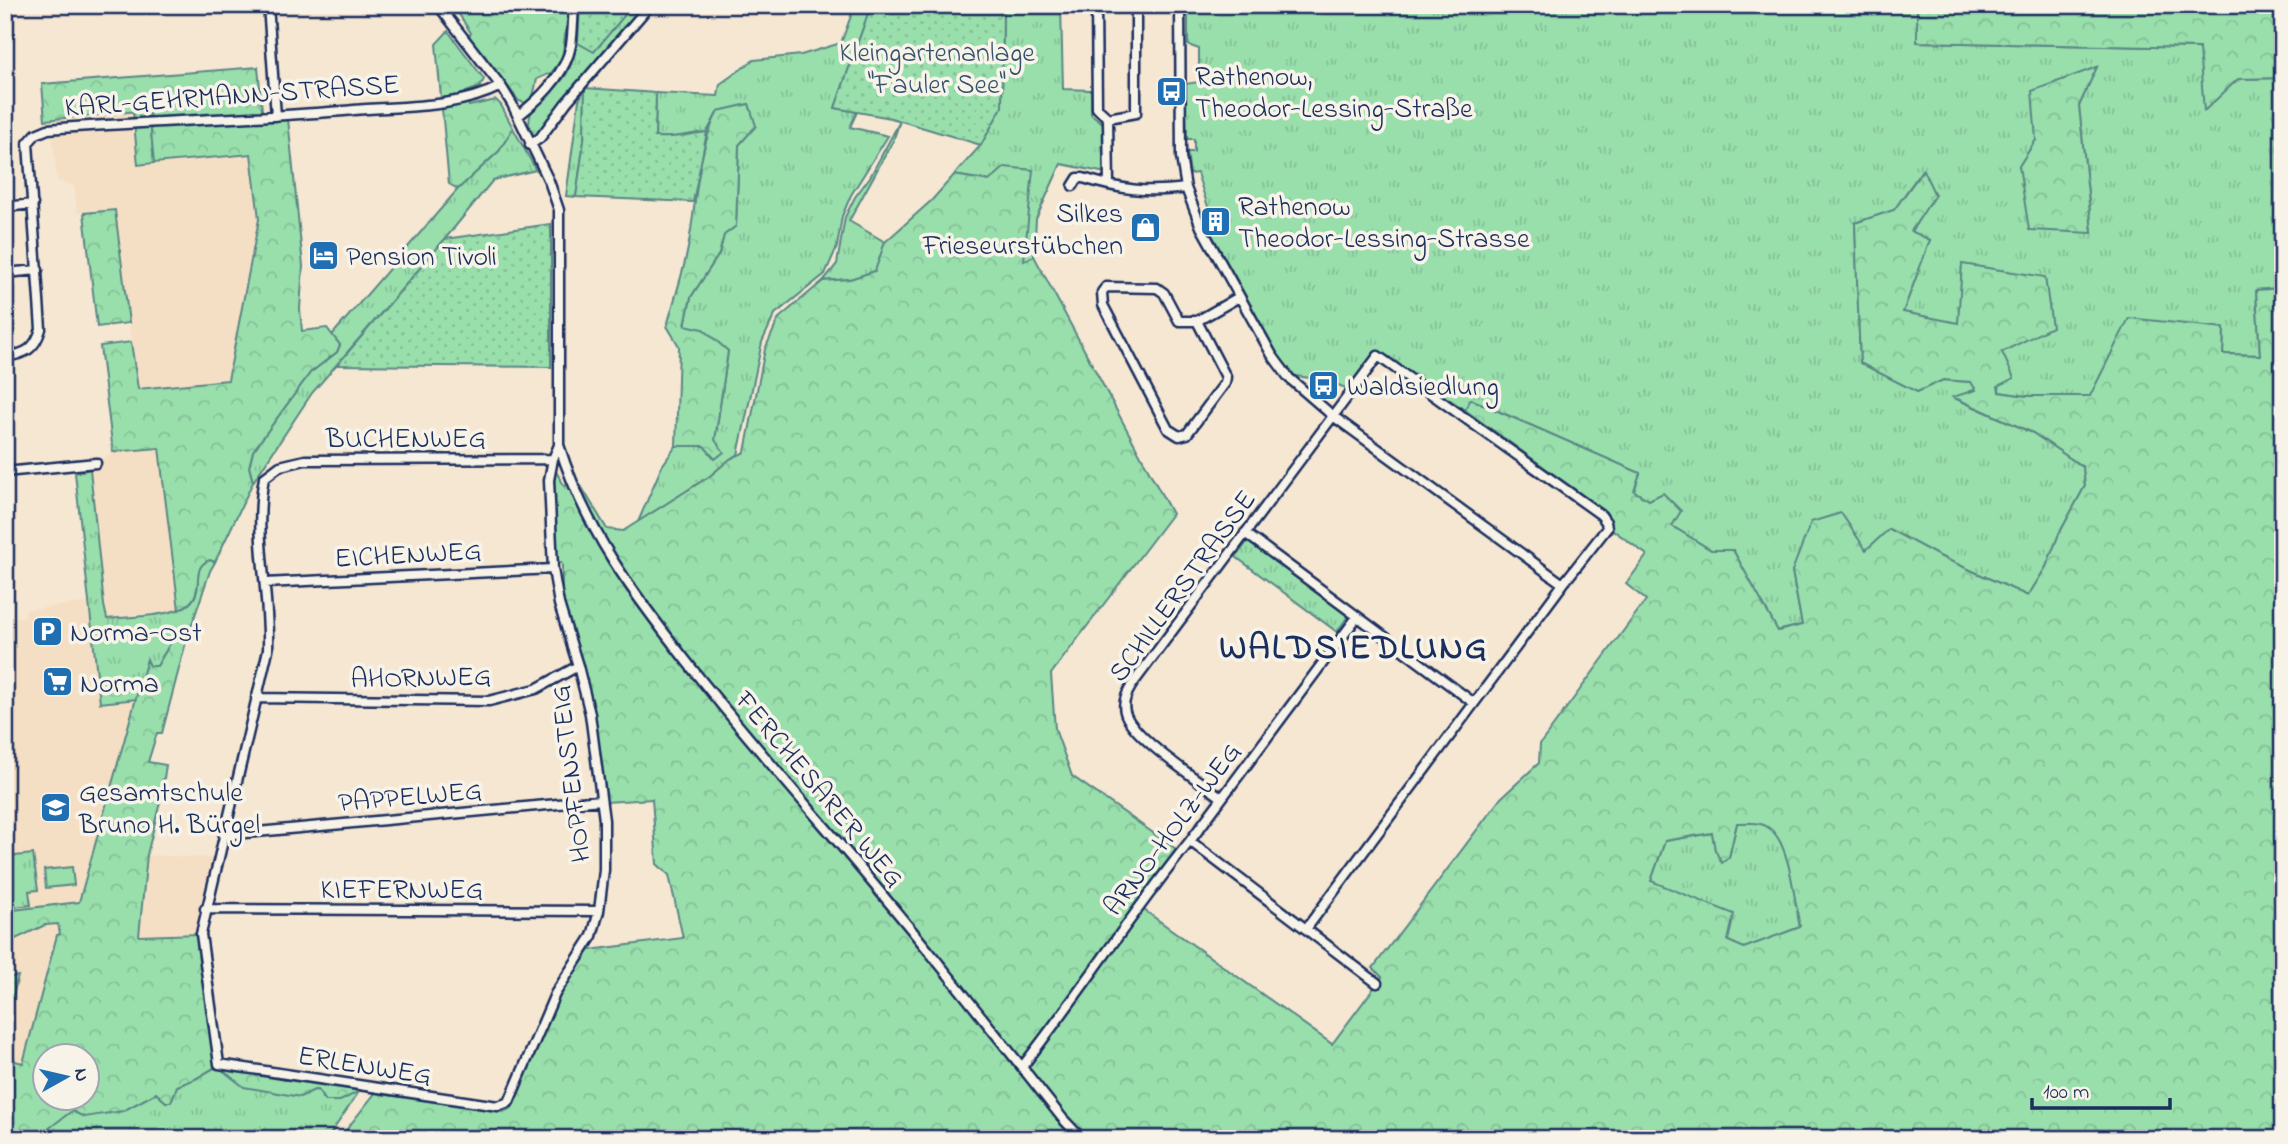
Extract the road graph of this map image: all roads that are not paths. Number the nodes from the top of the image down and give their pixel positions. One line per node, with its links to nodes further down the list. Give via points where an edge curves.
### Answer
1 (268, 5): 10 (street)
2 (438, 5): 8 (street, FERCHESARER WEG)
3 (574, 5): 9 (street, via 566,60)
4 (650, 5): 12 (street)
5 (1096, 5): 11 (street, via 1097,108)
6 (1136, 5): 11 (street, via 1136,113)
7 (1180, 5): 15 (street, via 1181,157)
8 (501, 86): 9 (street, FERCHESARER WEG); 10 (street, KARL-GEHRMANN-STRASSE, via 452,102)
9 (518, 116): 12 (street, FERCHESARER WEG)
10 (276, 117): 16 (street, KARL-GEHRMANN-STRASSE, via 48,129 28,143)
11 (1108, 118): 13 (street)
12 (530, 145): 24 (street, FERCHESARER WEG, via 559,210)
13 (1109, 185): 14 (street, via 1078,178); 15 (street, via 1130,191)
14 (1073, 186)
15 (1186, 188): 20 (street, via 1201,227)
16 (33, 204): 17 (street); 18 (street, KARL-GEHRMANN-STRASSE)
17 (5, 207)
18 (38, 270): 19 (street); 22 (street, KARL-GEHRMANN-STRASSE, via 42,317 38,339 29,351)
19 (5, 273)
20 (1240, 297): 21 (street); 23 (street, via 1289,378)
21 (1196, 321): 21 (street, via 1226,377 1187,434 1179,436 1168,429 1103,305 1102,292 1106,287 1157,288 1179,321)
22 (5, 356)
23 (1333, 416): 28 (street, SCHILLERSTRASSE); 31 (street); 31 (street, SCHILLERSTRASSE, via 1378,356 1601,515 1607,528)
24 (559, 444): 25 (street, FERCHESARER WEG); 44 (street, FERCHESARER WEG, via 600,543 643,606)
25 (553, 459): 29 (street, HOPFENSTEIG); 30 (street, BUCHENWEG, via 305,460 280,466 264,478)
26 (96, 463): 27 (street)
27 (5, 472)
28 (1245, 533): 32 (street); 36 (street, SCHILLERSTRASSE, via 1125,698 1124,711 1143,738)
29 (553, 569): 30 (street, EICHENWEG); 33 (street, HOPFENSTEIG)
30 (265, 583): 34 (street, via 268,650)
31 (1563, 584): 35 (street)
32 (1357, 617): 35 (street); 36 (street, ARNO-HOLZ-WEG)
33 (578, 666): 34 (street, AHORNWEG, via 536,689 489,701); 37 (street, HOPFENSTEIG)
34 (256, 698): 38 (street)
35 (1474, 703): 42 (street)
36 (1222, 798): 39 (street, ARNO-HOLZ-WEG)
37 (601, 800): 38 (street, PAPPELWEG); 41 (street, HOPFENSTEIG, via 606,842)
38 (224, 835): 40 (street)
39 (1190, 841): 42 (street); 44 (street, ARNO-HOLZ-WEG)
40 (205, 909): 41 (street, KIEFERNWEG); 45 (street, ERLENWEG, via 202,946 219,1064)
41 (599, 911): 45 (street, HOPFENSTEIG, via 588,945 555,994 509,1102)
42 (1306, 929): 43 (street)
43 (1377, 983)
44 (1022, 1067): 46 (street, FERCHESARER WEG)
45 (503, 1106)
46 (1082, 1139)

